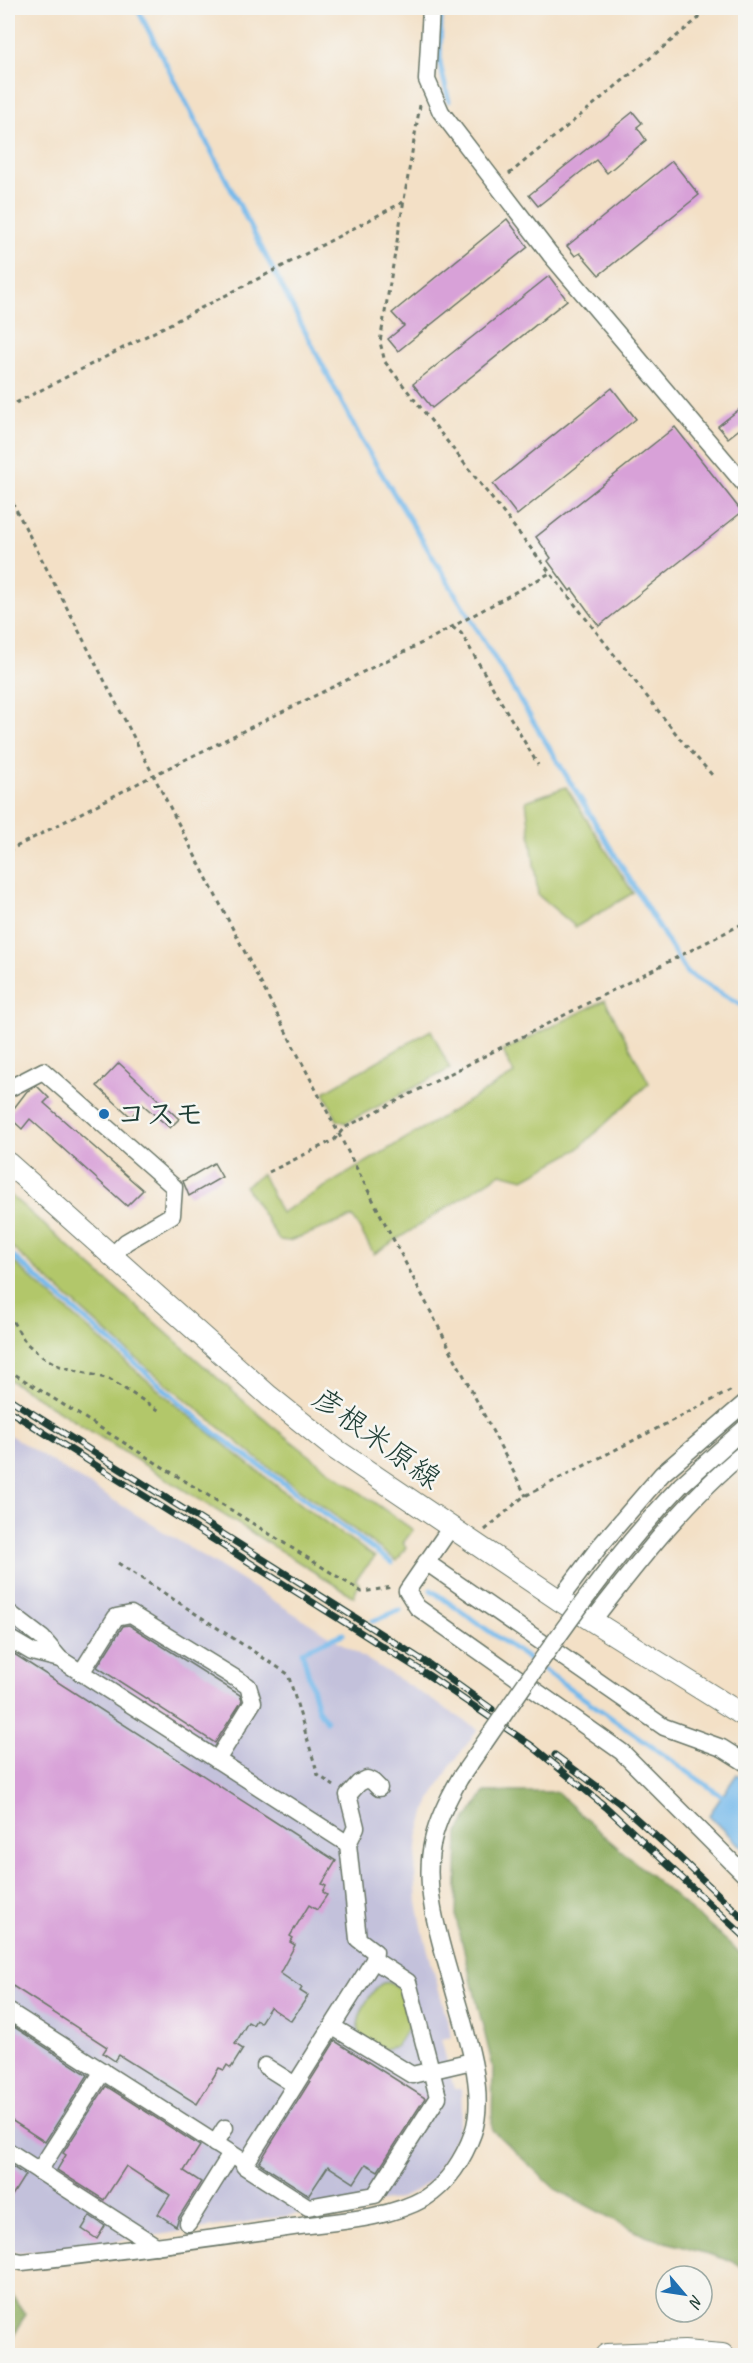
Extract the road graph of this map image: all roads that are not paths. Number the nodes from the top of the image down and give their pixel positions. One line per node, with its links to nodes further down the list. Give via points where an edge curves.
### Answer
1 (431, 8): 2 (street, via 427,80 441,112 573,281)
2 (746, 486)
3 (8, 1089): 5 (street, via 43,1071 174,1187 172,1215 126,1242)
4 (8, 1163): 5 (main road, 彦根米原線)
5 (112, 1256): 9 (main road, 彦根米原線, via 327,1443)
6 (741, 1394): 11 (street, via 663,1474)
7 (746, 1427): 26 (street, bridge, via 681,1485 636,1534 460,1778 444,1807 433,1840 429,1872 432,1904)
8 (746, 1451): 13 (street, via 672,1524)
9 (451, 1527): 10 (street); 11 (main road, 彦根米原線)
10 (426, 1562): 19 (street, via 664,1727 722,1748); 22 (street, via 406,1591 417,1607 622,1752)
11 (559, 1600): 13 (main road, 彦根米原線)
12 (8, 1612): 15 (street, via 42,1638)
13 (593, 1620): 17 (main road, 彦根米原線)
14 (8, 1638): 15 (street, via 32,1652)
15 (60, 1659): 16 (street)
16 (81, 1672): 18 (street); 18 (street, via 116,1617 131,1614 248,1686 253,1702)
17 (746, 1717)
18 (217, 1760): 21 (street)
19 (746, 1762)
20 (379, 1788): 21 (street, via 367,1779 348,1795 356,1827)
21 (348, 1844): 23 (street, via 358,1939 375,1952)
22 (746, 1876)
23 (374, 1960): 25 (street); 29 (street, via 408,1982)
24 (8, 2011): 28 (street)
25 (333, 2027): 29 (street, via 412,2075); 30 (street)
26 (472, 2061): 29 (street); 37 (street, via 478,2098 474,2132 462,2159 428,2196 378,2214)
27 (265, 2066): 30 (street)
28 (103, 2071): 32 (street); 35 (street)
29 (431, 2071): 34 (street, via 438,2097 375,2195 308,2207)
30 (295, 2085): 34 (street)
31 (225, 2128): 32 (street)
32 (215, 2144): 34 (street)
33 (8, 2151): 35 (street)
34 (239, 2159): 36 (street)
35 (39, 2171): 37 (street)
36 (188, 2223)
37 (156, 2246): 38 (street, via 22,2262)
38 (8, 2259)
39 (607, 2355): 40 (highway)
40 (722, 2355)

